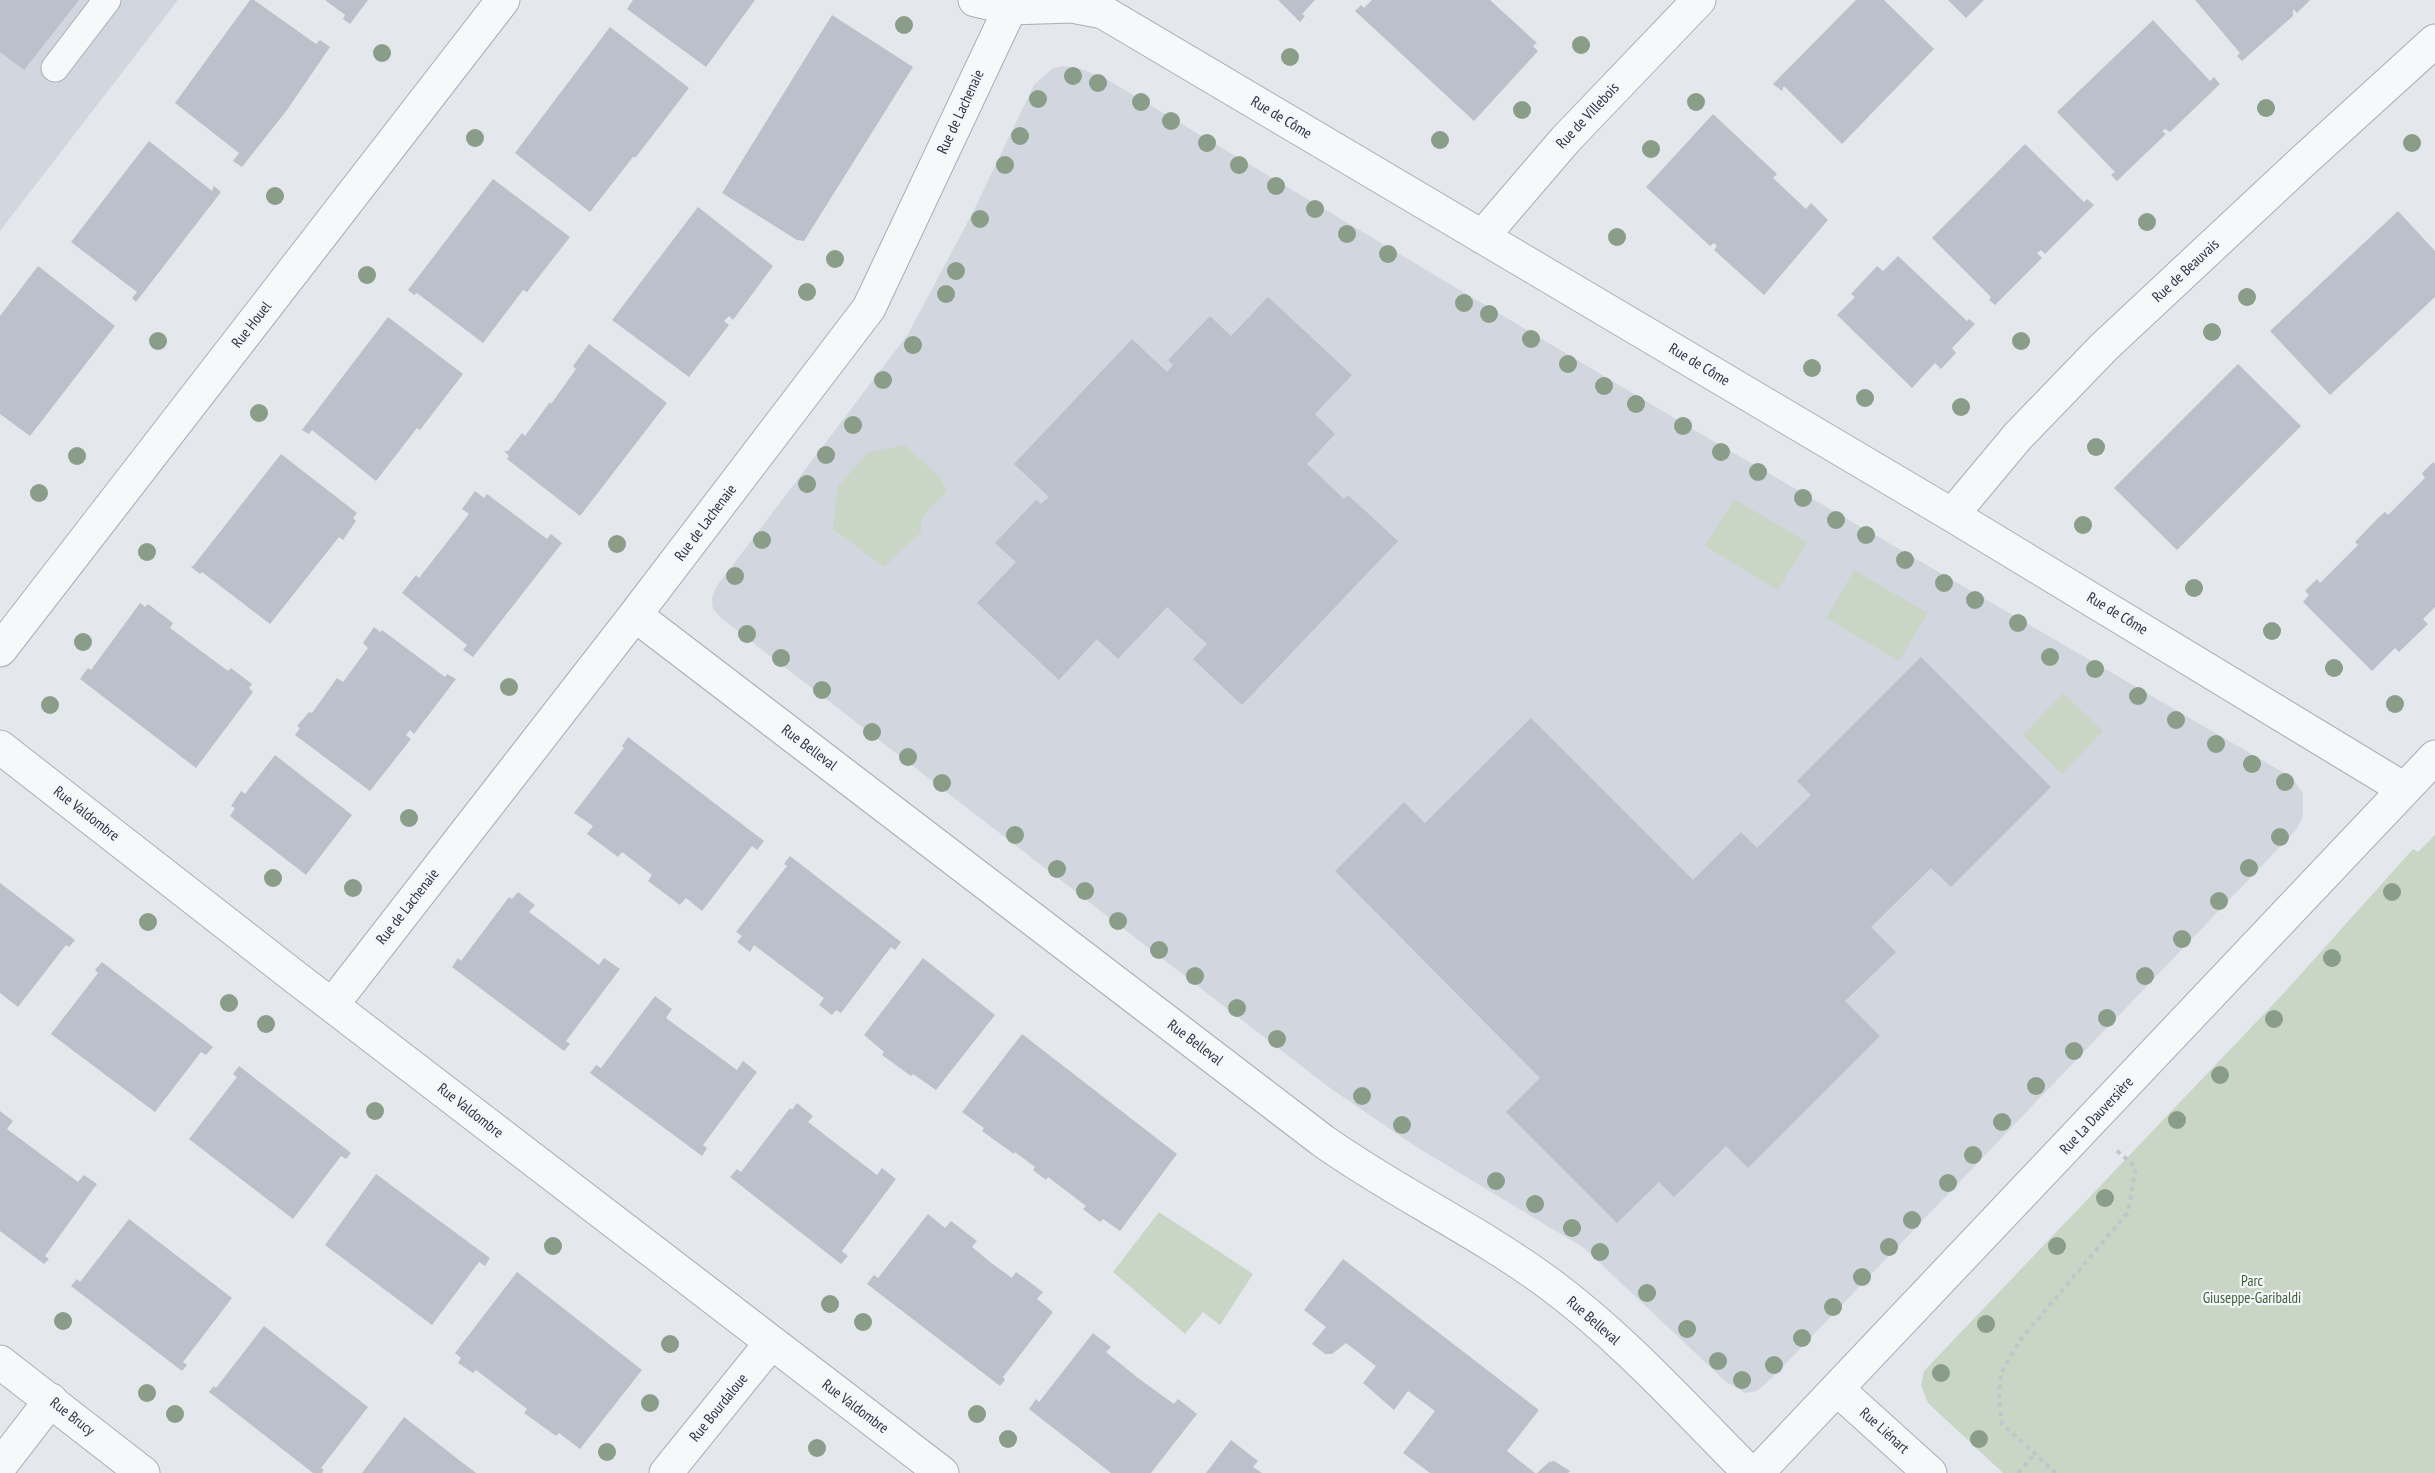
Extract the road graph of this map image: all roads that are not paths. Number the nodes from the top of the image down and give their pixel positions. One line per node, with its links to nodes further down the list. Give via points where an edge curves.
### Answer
1 (106, 0): 7 (lane)
2 (503, 0): 11 (street, Rue Houel)
3 (975, 0): 5 (street, Rue de Côme)
4 (1699, 0): 8 (street, Rue de Villebois, via 1566,140)
5 (1012, 4): 8 (street, Rue de Côme, via 1072,6 1103,12); 10 (street, Rue de Lachenaie, via 869,308)
6 (2435, 41): 9 (street, Rue de Beauvais, via 2104,347 2018,436)
7 (55, 68)
8 (1482, 237): 9 (street, Rue de Côme)
9 (1952, 515): 14 (street, Rue de Côme)
10 (635, 615): 15 (street, Rue de Lachenaie); 24 (street, Rue Belleval, via 1323,1141 1547,1282 1605,1329)
11 (0, 650)
12 (0, 747): 15 (street, Rue Valdombre)
13 (2435, 758): 14 (street, Rue La Dauversière)
14 (2404, 789): 18 (street, Rue La Dauversière)
15 (332, 1005): 16 (street, Rue Valdombre)
16 (771, 1343): 22 (street, Rue Bourdaloue); 23 (street, Rue Valdombre)
17 (0, 1362): 19 (street, Rue Brucy)
18 (1837, 1389): 25 (street, Rue La Dauversière); 26 (street, Rue Liénart)
19 (51, 1400): 20 (street); 21 (street, Rue Brucy)
20 (0, 1466)
21 (143, 1473)
22 (666, 1473)
23 (942, 1473)
24 (1750, 1473)
25 (1757, 1473)
26 (1930, 1473)

